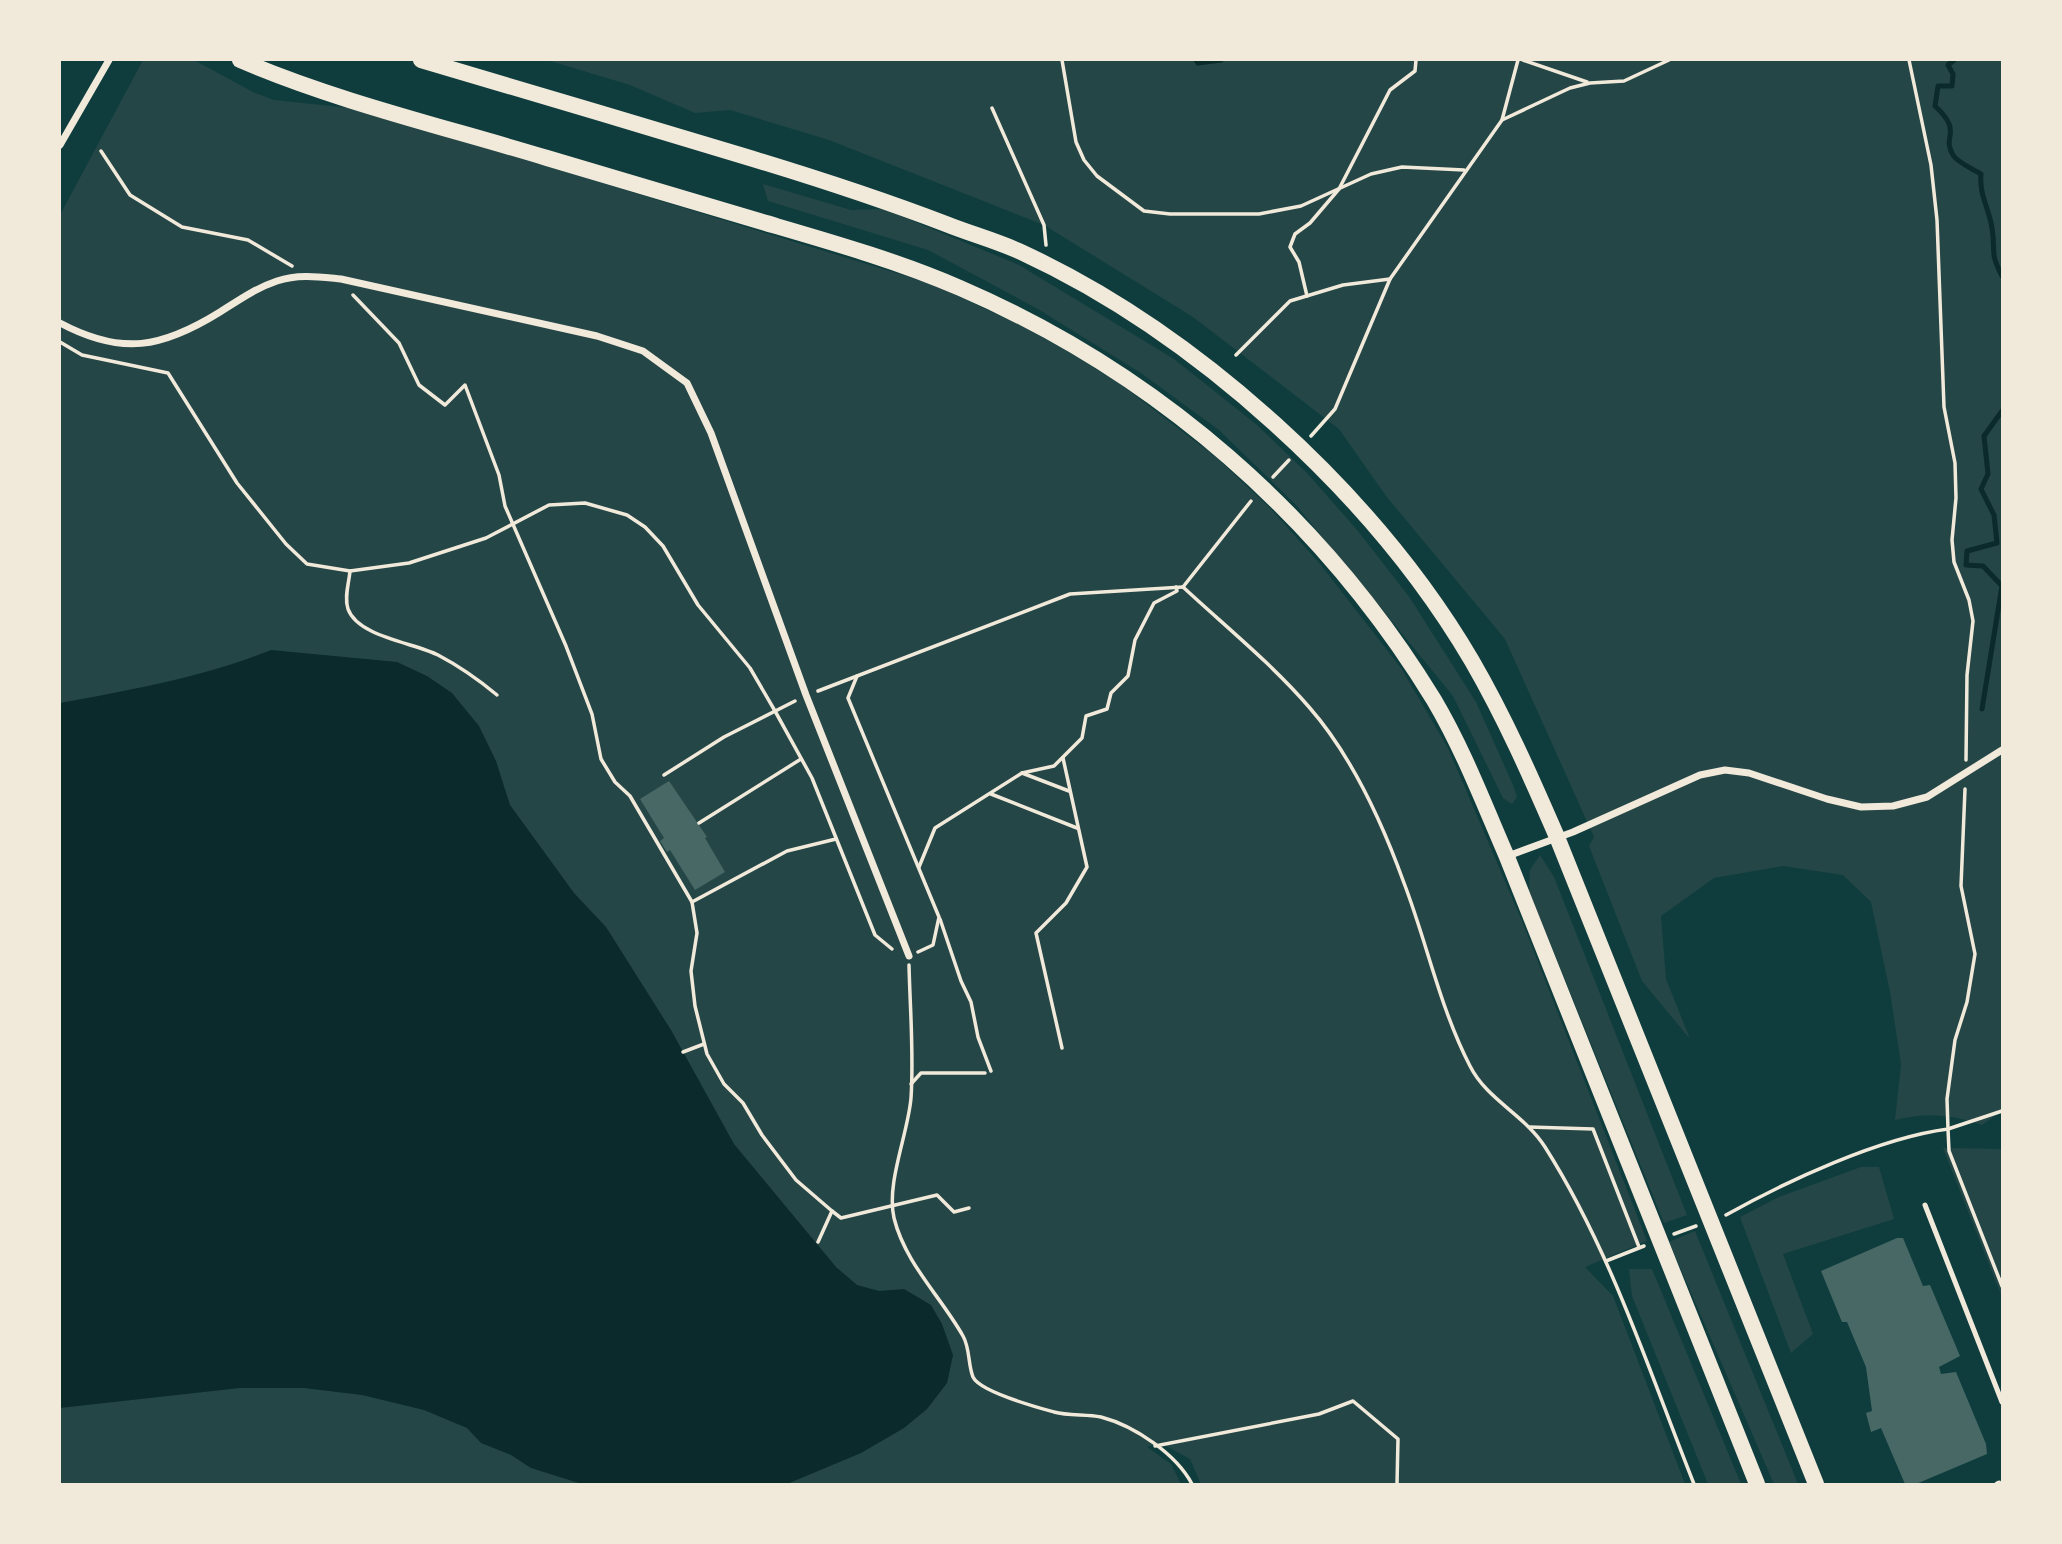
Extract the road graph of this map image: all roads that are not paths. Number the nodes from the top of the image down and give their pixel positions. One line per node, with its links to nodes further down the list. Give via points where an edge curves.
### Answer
1 (109, 60): 4 (street)
2 (240, 60): 8 (main road, via 326,92 871,255 959,287 1111,367 1238,464 1327,554 1434,701)
3 (421, 60): 7 (main road, via 855,190 1021,252 1144,323 1267,419 1329,476 1376,528 1470,658 1513,736)
4 (60, 145)
5 (60, 323): 9 (street, via 83,336 122,345 154,344 185,334 257,289 302,276 328,278 597,336 643,351 687,383 711,433 806,695)
6 (2003, 750): 7 (street, via 1927,797 1893,806 1861,807 1726,770 1700,775)
7 (1557, 837): 8 (street); 13 (main road)
8 (1507, 857): 12 (main road)
9 (909, 956)
10 (1925, 1205): 11 (lane)
11 (2003, 1402)
12 (1757, 1485)
13 (1816, 1485)

